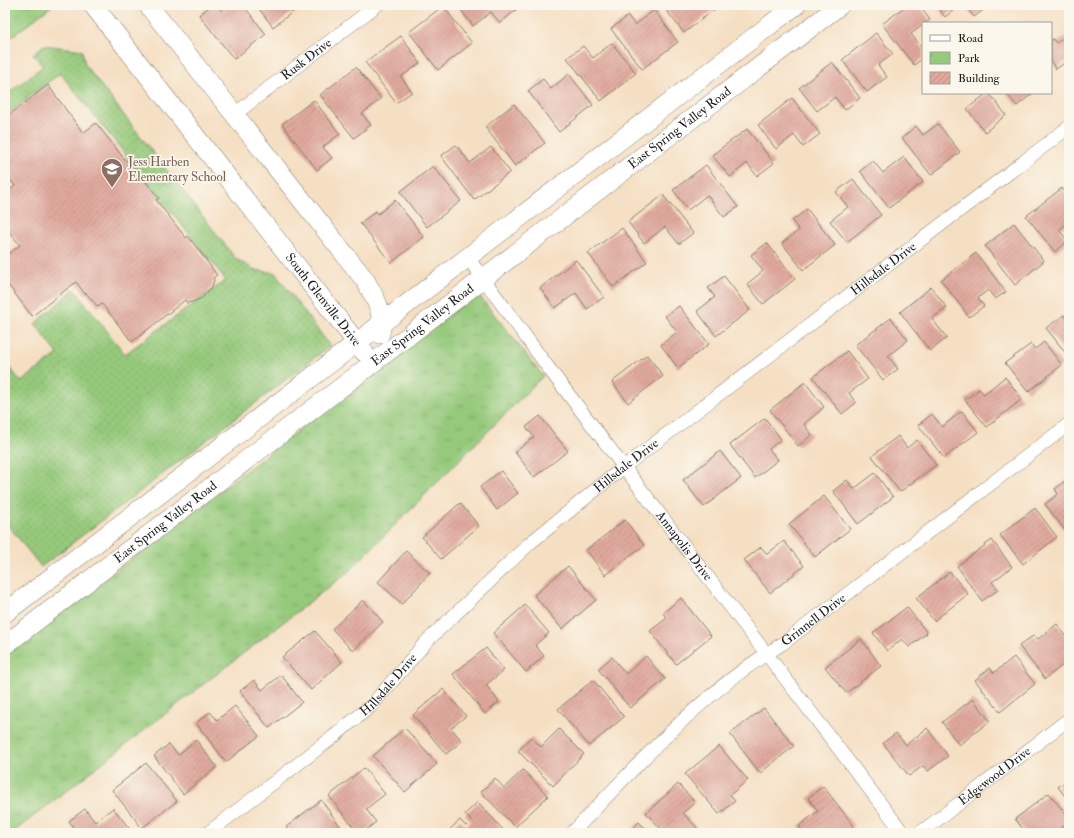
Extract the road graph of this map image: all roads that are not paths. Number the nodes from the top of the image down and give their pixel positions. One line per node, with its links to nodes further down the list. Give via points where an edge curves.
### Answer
1 (93, 5): 11 (street, South Glenville Drive)
2 (148, 5): 6 (street, South Glenville Drive)
3 (377, 5): 6 (street, Rusk Drive)
4 (796, 5): 8 (street, East Spring Valley Road)
5 (840, 5): 9 (street, East Spring Valley Road)
6 (235, 114): 10 (street, South Glenville Drive, via 365,280 380,308)
7 (1069, 127): 14 (street, Hillsdale Drive)
8 (468, 258): 9 (street, Annapolis Drive); 10 (street, East Spring Valley Road)
9 (483, 279): 12 (street, East Spring Valley Road); 14 (street, Annapolis Drive)
10 (382, 323): 11 (street, East Spring Valley Road); 12 (street, South Glenville Drive)
11 (356, 342): 12 (street, South Glenville Drive); 15 (street, East Spring Valley Road)
12 (373, 363): 16 (street, East Spring Valley Road)
13 (1069, 424): 17 (street, Grinnell Drive, via 782,644)
14 (625, 466): 17 (street, Annapolis Drive); 19 (street, Hillsdale Drive, via 530,543 426,642 372,705)
15 (5, 613)
16 (5, 646)
17 (766, 653): 20 (street, Grinnell Drive, via 691,714 642,760); 21 (street, Annapolis Drive)
18 (1069, 719): 22 (street, Edgewood Drive)
19 (208, 833)
20 (572, 833)
21 (903, 833)
22 (920, 833)

